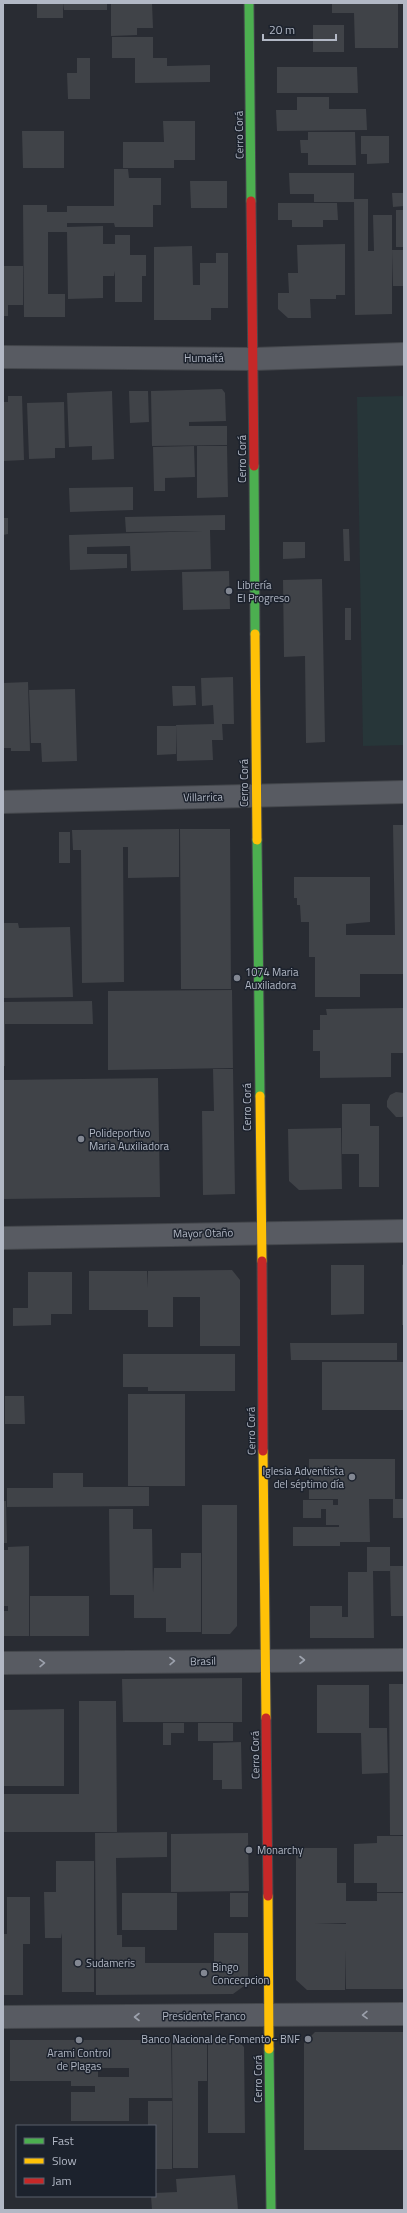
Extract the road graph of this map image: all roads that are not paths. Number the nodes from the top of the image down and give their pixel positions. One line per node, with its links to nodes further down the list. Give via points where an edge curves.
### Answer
1 (249, 3): 4 (street, Cerro Corá)
2 (404, 354): 4 (street, Humaitá)
3 (3, 358): 4 (street, Humaitá)
4 (253, 359): 6 (street, Cerro Corá)
5 (404, 792): 6 (street, Villarrica)
6 (256, 796): 7 (street, Villarrica); 9 (street, Cerro Corá)
7 (3, 802)
8 (404, 1231): 9 (street, Mayor Otaño)
9 (260, 1232): 10 (street, Mayor Otaño); 11 (street, Cerro Corá)
10 (3, 1238)
11 (266, 1660): 12 (street, Brasil, one-way to 12); 13 (street, Brasil, one-way to 11); 15 (street, Cerro Corá)
12 (404, 1660)
13 (3, 1663)
14 (404, 2014): 15 (street, Presidente Franco, one-way to 15)
15 (270, 2016): 16 (street, Presidente Franco, one-way to 16); 17 (street, Cerro Corá)
16 (3, 2017)
17 (271, 2210)

